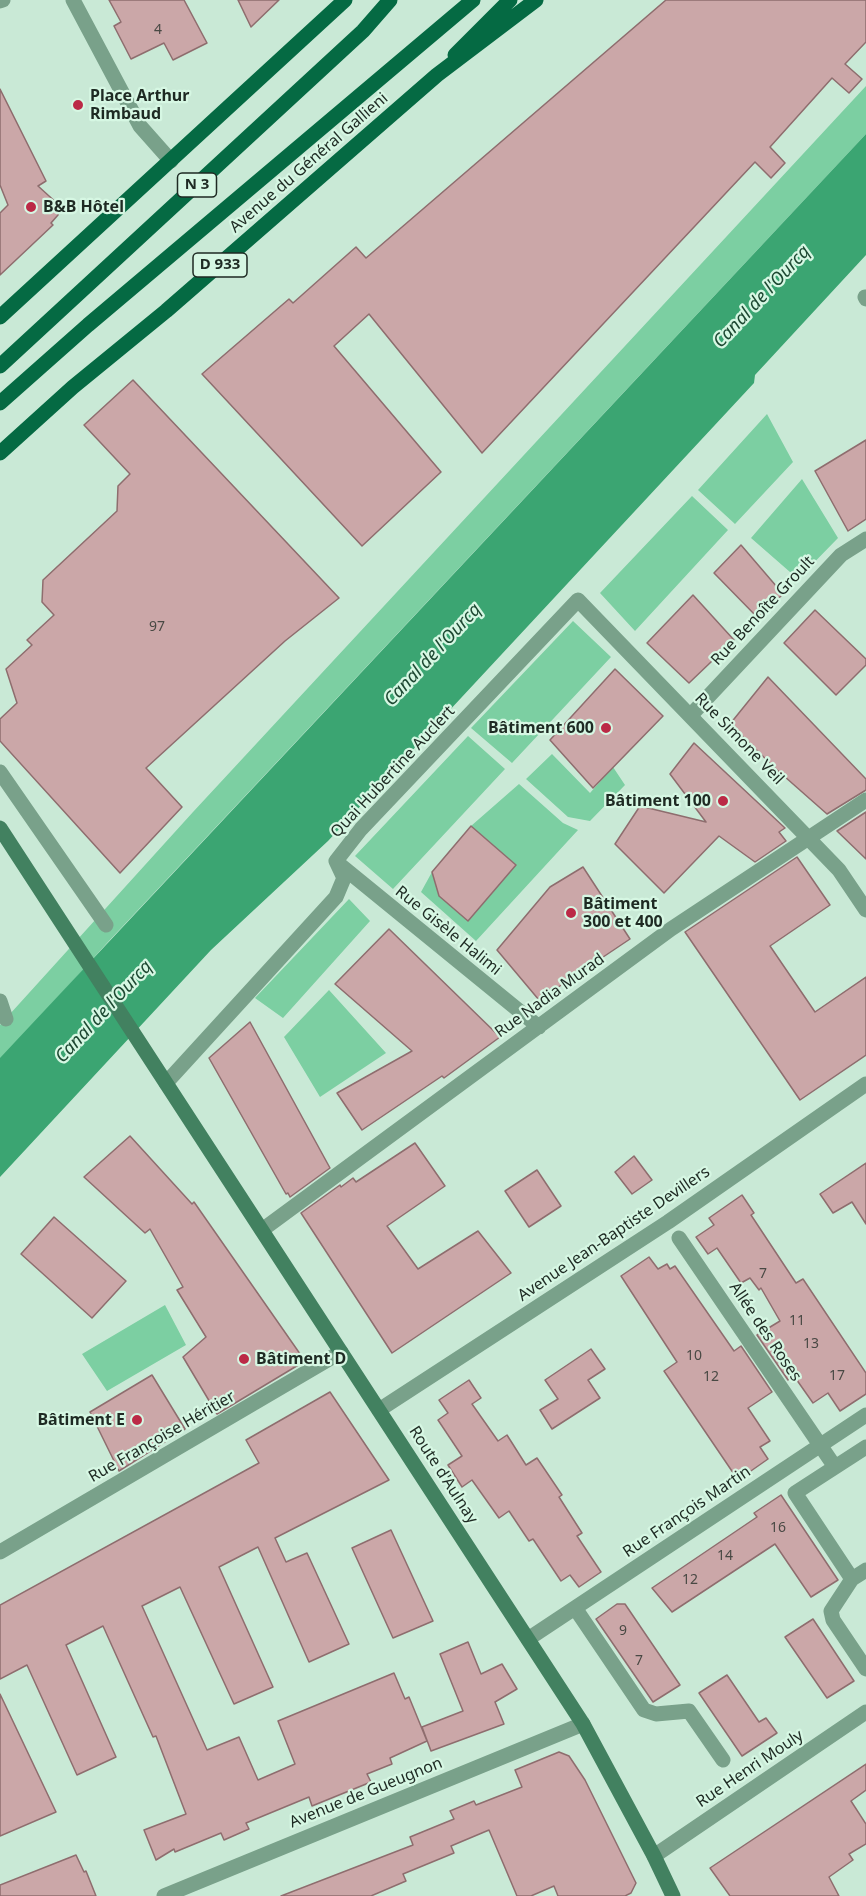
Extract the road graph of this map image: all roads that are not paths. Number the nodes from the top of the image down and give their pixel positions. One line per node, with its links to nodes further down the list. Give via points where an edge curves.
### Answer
1 (73, 0): 8 (street, via 140,126)
2 (345, 0): 8 (main road)
3 (390, 0): 10 (main road, N 3, via 363,31)
4 (473, 0): 11 (main road)
5 (510, 0): 7 (main road)
6 (536, 0): 7 (main road, Avenue du Général Gallieni / D 933)
7 (437, 75): 12 (main road, Avenue du Général Gallieni / D 933)
8 (171, 160): 9 (main road)
9 (0, 317)
10 (0, 366)
11 (0, 403)
12 (0, 453)
13 (866, 538): 15 (street, Rue Benoîte Groult, via 841,555)
14 (578, 600): 15 (street, Rue Simone Veil); 20 (street, Quai Hubertine Auclert)
15 (691, 715): 19 (street, Rue Simone Veil)
16 (0, 772): 22 (street)
17 (866, 800): 19 (street, Rue Nadia Murad)
18 (0, 828): 26 (street, Route d'Aulnay)
19 (810, 839): 21 (street, Rue Simone Veil, via 839,870); 25 (street, Rue Nadia Murad, via 671,929)
20 (336, 861): 25 (street, Rue Gisèle Halimi); 26 (street, Quai Hubertine Auclert, via 344,878 336,897)
21 (866, 910)
22 (106, 925)
23 (0, 1002): 24 (street)
24 (6, 1020)
25 (539, 1027): 28 (street, Rue Nadia Murad)
26 (166, 1083): 28 (street, Route d'Aulnay)
27 (866, 1084): 31 (street, Avenue Jean-Baptiste Devillers, via 668,1222)
28 (261, 1230): 30 (street, Route d'Aulnay)
29 (679, 1238): 33 (street, Allée des Roses)
30 (341, 1352): 31 (street, Route d'Aulnay); 36 (street, Rue Françoise Héritier)
31 (379, 1410): 40 (street, Route d'Aulnay)
32 (866, 1415): 33 (street, Rue François Martin)
33 (820, 1445): 35 (street, Allée des Roses); 39 (street, Rue François Martin)
34 (866, 1447): 35 (street)
35 (835, 1467): 38 (street, via 795,1493)
36 (0, 1552)
37 (866, 1570): 38 (street)
38 (852, 1579): 41 (street, via 831,1611)
39 (575, 1608): 40 (street, Rue François Martin); 44 (street, via 644,1710 657,1714 689,1711)
40 (528, 1639): 43 (street, Route d'Aulnay)
41 (866, 1669)
42 (866, 1712): 45 (street, Rue Henri Mouly)
43 (583, 1724): 45 (street, Route d'Aulnay); 46 (street, Avenue de Gueugnon)
44 (723, 1760)
45 (654, 1856): 47 (street, Route d'Aulnay)
46 (164, 1896)
47 (673, 1896)

